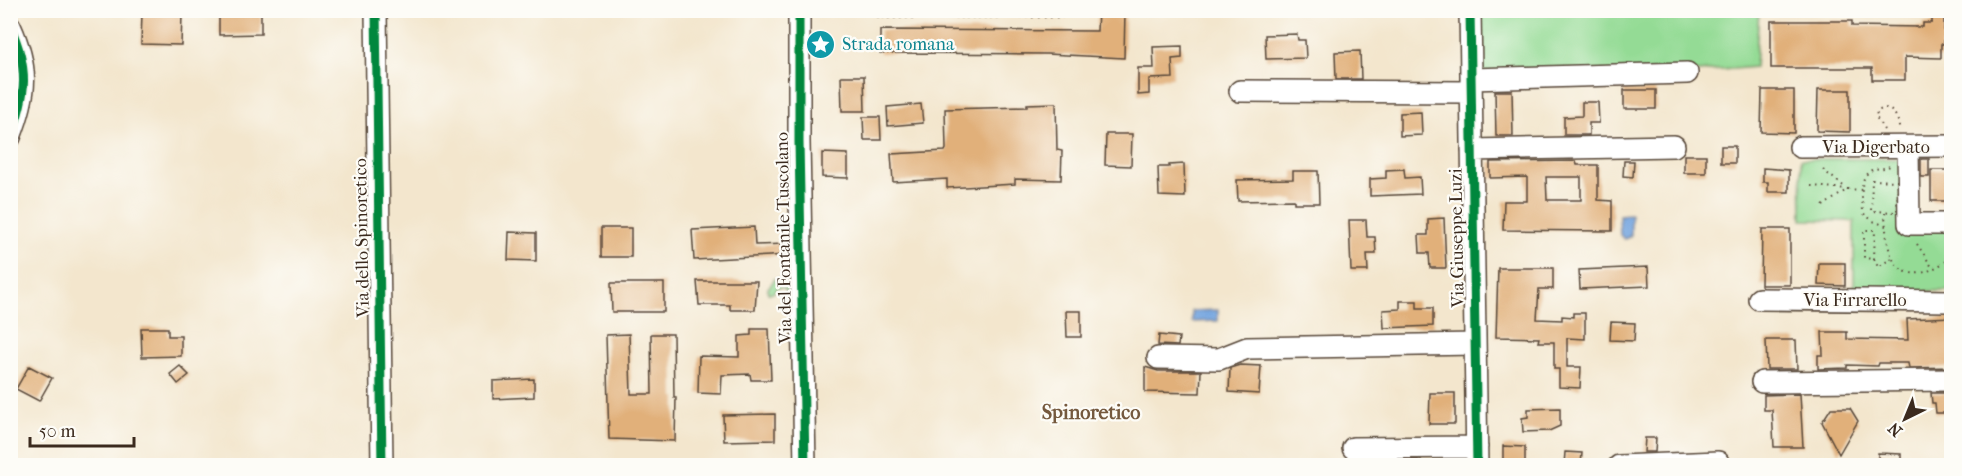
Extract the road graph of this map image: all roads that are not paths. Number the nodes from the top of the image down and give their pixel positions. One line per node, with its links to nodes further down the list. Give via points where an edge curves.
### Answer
1 (376, 10): 24 (street, Via dello Spinoretico)
2 (799, 10): 25 (street, Via del Fontanile Tuscolano)
3 (1470, 10): 6 (street, Via Giuseppe Luzi)
4 (10, 26): 8 (street, via 20,48 25,77 21,108)
5 (1687, 73): 6 (street)
6 (1471, 86): 7 (street); 13 (street, Via Giuseppe Luzi)
7 (1240, 91)
8 (10, 137)
9 (1897, 139): 11 (street, Via Digerbato); 12 (street, Via Digerbato); 14 (street, via 1909,224)
10 (1674, 146): 13 (street)
11 (1952, 146)
12 (1800, 147)
13 (1472, 150): 17 (street, Via Giuseppe Luzi)
14 (1952, 224)
15 (1759, 299): 16 (street, Via Firrarello)
16 (1952, 301)
17 (1475, 344): 18 (street, via 1247,348 1219,358); 22 (street, Via Giuseppe Luzi)
18 (1158, 358)
19 (1952, 380): 20 (street)
20 (1762, 382)
21 (1353, 448): 22 (street)
22 (1477, 456)
23 (1718, 462): 26 (street)
24 (382, 465)
25 (805, 465)
26 (1619, 465)

